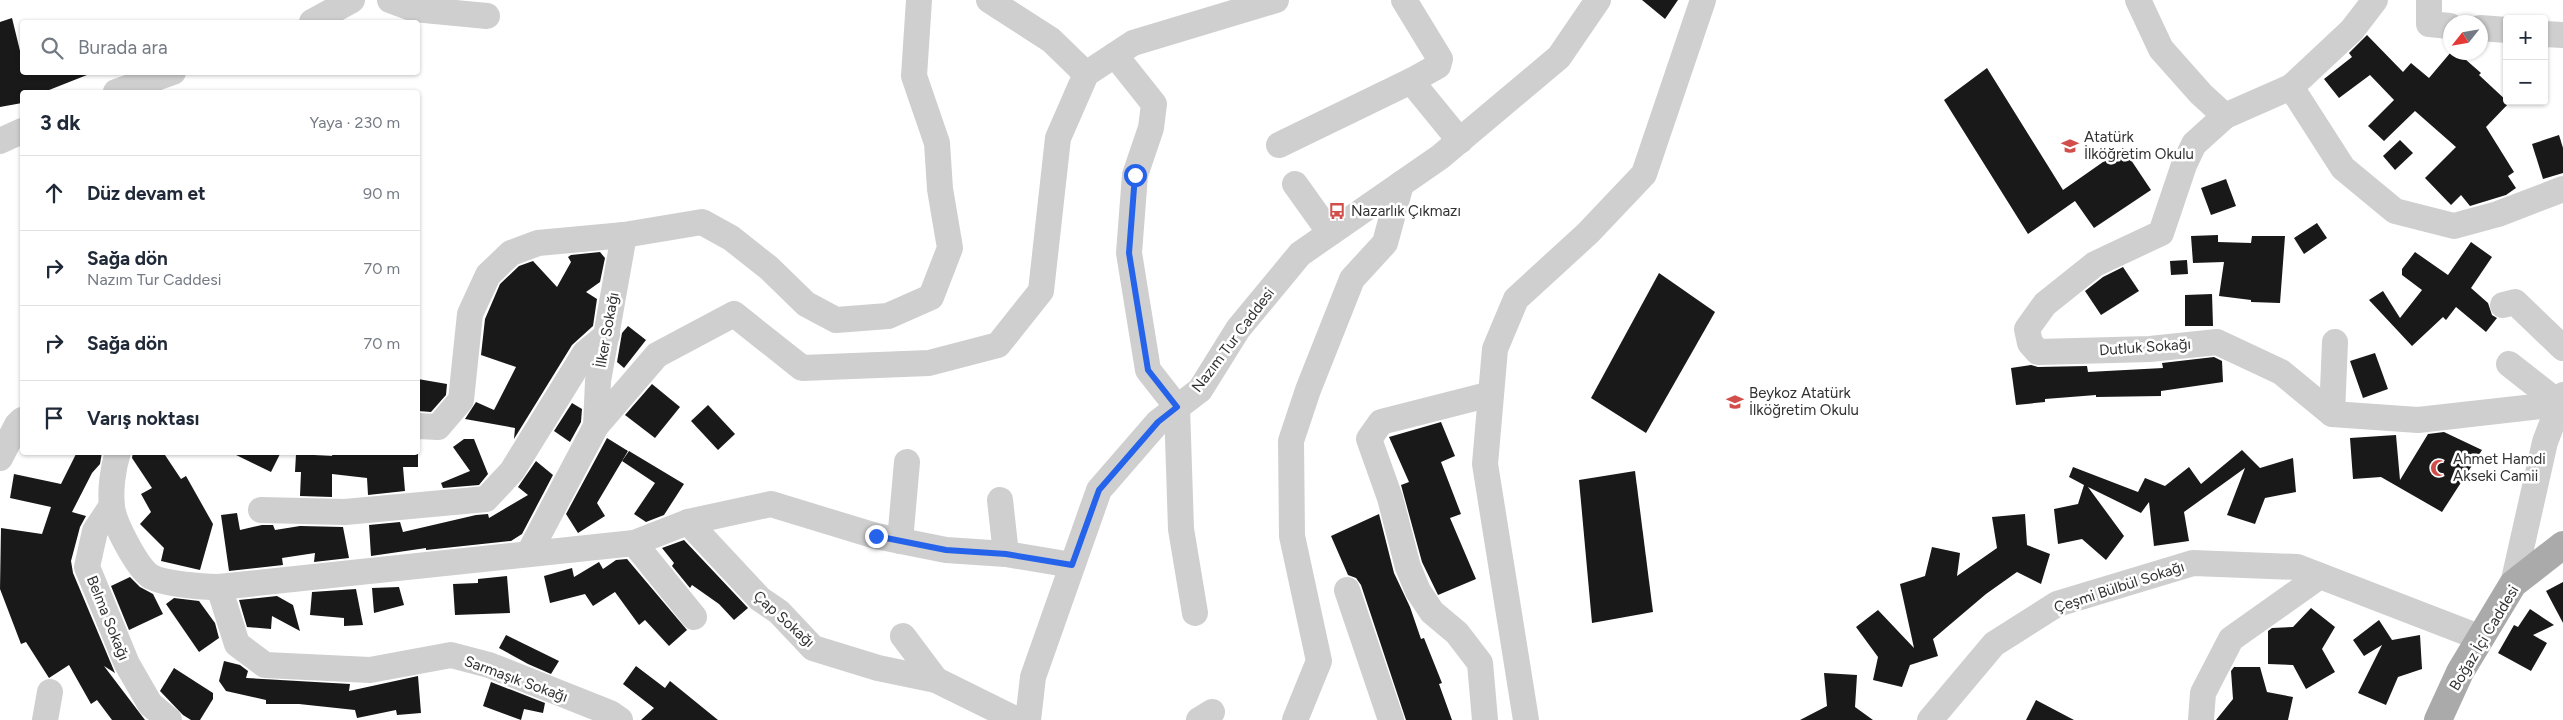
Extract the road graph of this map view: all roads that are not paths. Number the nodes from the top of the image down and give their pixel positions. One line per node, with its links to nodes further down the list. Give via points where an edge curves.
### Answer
1 (352, 0): 13 (street)
2 (390, 0): 12 (street, via 414,9)
3 (919, 0): 34 (street, via 914,76 937,143 940,189 950,248 931,297 888,316 836,320 806,304 769,268 731,238 702,222)
4 (989, 0): 20 (street, via 1051,40)
5 (1276, 0): 19 (street, via 1133,44)
6 (1404, 0): 22 (street, via 1440,59 1438,66)
7 (1598, 0): 28 (street, Nazım Tur Caddesi, via 1559,57)
8 (1703, 0): 40 (street, via 1644,174 1588,233 1516,299 1495,350)
9 (2138, 0): 25 (street, via 2161,49)
10 (2375, 0): 23 (street, via 2352,30)
11 (2429, 0): 14 (street, via 2429,24)
12 (487, 16)
13 (316, 20)
14 (2443, 25)
15 (2488, 29): 16 (street)
16 (2503, 30)
17 (2548, 34): 18 (street)
18 (2563, 35)
19 (1116, 55): 20 (street); 42 (street, via 1154,104 1151,128 1135,175 1129,253 1148,370)
20 (1086, 74): 46 (street, via 1058,138 1041,291 998,345 929,363 802,368 734,314 658,355)
21 (164, 75): 24 (street)
22 (1411, 81): 28 (street); 29 (street)
23 (2291, 87): 25 (street); 32 (street, via 2343,168 2395,211 2454,226 2498,214)
24 (122, 90)
25 (2225, 116): 43 (street, Dutluk Sokağı, via 2194,144 2161,233 2095,264 2044,304 2027,329 2030,343 2038,352 2150,349 2218,342 2281,372)
26 (20, 132): 27 (street)
27 (0, 141)
28 (1460, 141): 31 (street, Nazım Tur Caddesi)
29 (1279, 145)
30 (1294, 184): 33 (street)
31 (1401, 184): 33 (street, Nazım Tur Caddesi); 75 (street, via 1385,244 1352,279 1291,441 1292,536 1319,661)
32 (2563, 189)
33 (1330, 233): 42 (street, Nazım Tur Caddesi, via 1300,254 1238,328 1200,390)
34 (624, 235): 36 (street, İlker Sokağı); 45 (street, via 538,243 510,253 488,275 470,314 461,400 438,427)
35 (2503, 305): 38 (street, via 2515,302)
36 (606, 335): 46 (street, İlker Sokağı, via 598,381); 52 (street, via 585,352 512,471 486,499 345,512)
37 (2335, 342): 43 (street)
38 (2563, 348)
39 (2509, 364): 41 (street)
40 (1491, 394): 77 (street, via 1381,422 1369,439 1418,591 1432,612 1457,633 1480,664); 78 (street, via 1485,464)
41 (2561, 399): 43 (street, via 2418,420); 61 (street, via 2545,442)
42 (1177, 407): 59 (street, Nazım Tur Caddesi, via 1158,422 1099,490); 64 (street, via 1181,529)
43 (2332, 414)
44 (20, 422): 48 (street)
45 (420, 426)
46 (596, 426): 57 (street)
47 (117, 455): 51 (street)
48 (0, 458)
49 (907, 462): 54 (street)
50 (1000, 500): 58 (street)
51 (112, 507): 62 (street, via 131,553 151,577 198,587); 71 (street, Belma Sokağı, via 95,531 87,567 127,664 150,704)
52 (262, 510)
53 (688, 522): 54 (street, via 771,504); 55 (street); 68 (street, Çap Sokağı, via 760,599 779,612 813,648 878,668)
54 (900, 541): 58 (street, via 946,550)
55 (634, 542): 57 (street); 65 (street)
56 (2563, 545): 61 (main road, Boğaz İçi Caddesi)
57 (529, 553): 62 (street)
58 (1006, 554): 59 (street)
59 (1072, 565): 74 (street, Nazım Tur Caddesi, via 1033,677)
60 (2320, 576): 67 (street, Çeşmi Bülbül Sokağı); 79 (street, Çeşmi Bülbül Sokağı, via 2297,566 2193,563 2058,604 1994,644); 80 (street, via 2230,639 2203,693)
61 (2513, 584): 67 (main road, Boğaz İçi Caddesi)
62 (219, 587): 72 (street, Sarmaşık Sokağı, via 236,644 265,665 370,670 451,655 489,665)
63 (1347, 590): 76 (street)
64 (1195, 613)
65 (694, 617)
66 (903, 636): 68 (street, Çap Sokağı)
67 (2481, 638): 81 (main road, Boğaz İçi Caddesi, via 2460,672)
68 (936, 680): 73 (street, Çap Sokağı)
69 (50, 692): 70 (street)
70 (45, 720)
71 (169, 720)
72 (620, 720)
73 (1017, 720)
74 (1028, 720)
75 (1295, 720)
76 (1392, 720)
77 (1486, 720)
78 (1526, 720)
79 (1930, 720)
80 (2200, 720)
81 (2438, 720)

